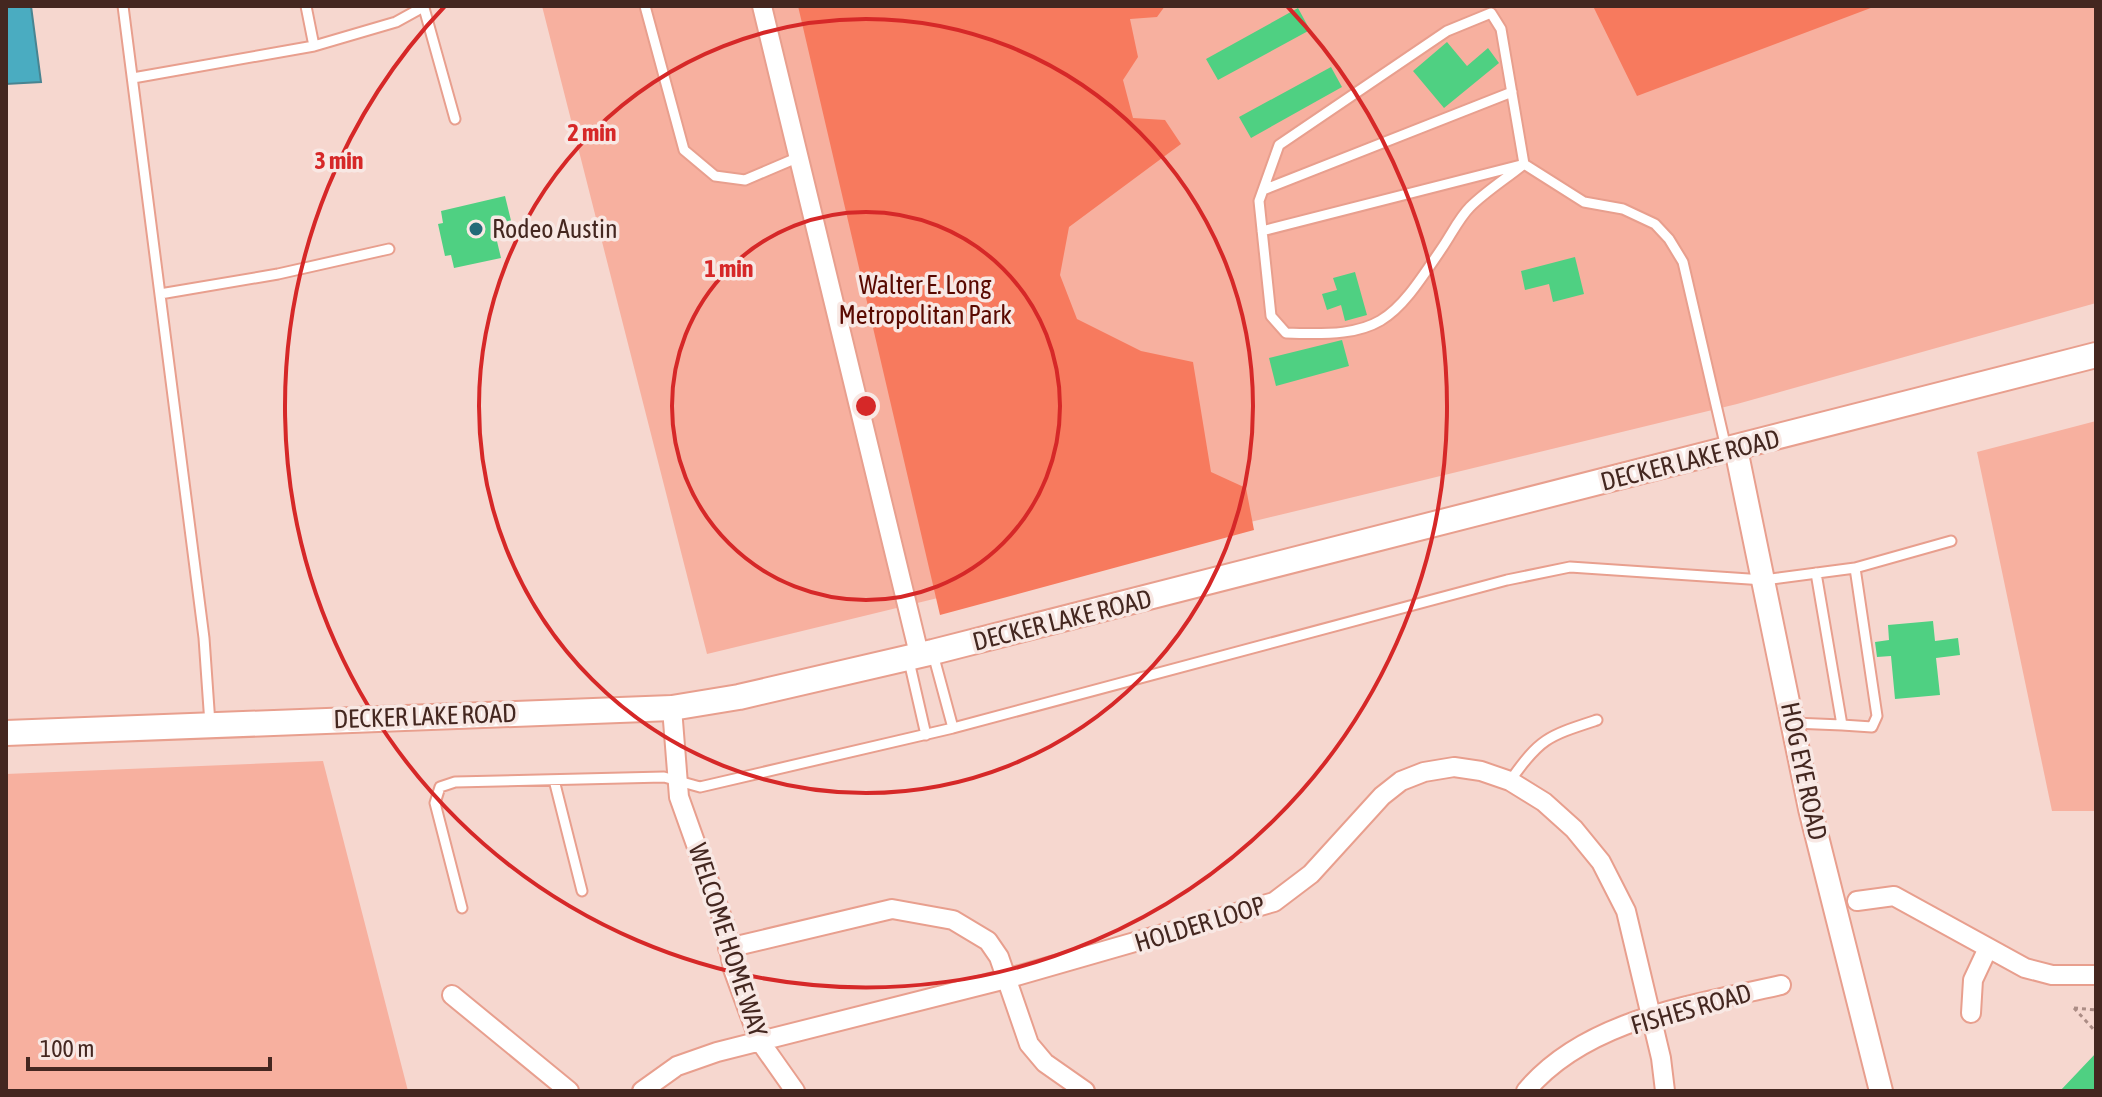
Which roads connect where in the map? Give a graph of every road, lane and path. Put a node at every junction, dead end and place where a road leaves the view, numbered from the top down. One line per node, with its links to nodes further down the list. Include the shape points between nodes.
1 (123, 6): 8 (lane)
2 (306, 6): 7 (lane)
3 (645, 6): 11 (lane, via 684,150 715,176 745,180)
4 (762, 6): 11 (street)
5 (424, 7): 7 (lane, via 396,22); 10 (lane)
6 (1489, 10): 9 (lane, via 1501,29); 13 (lane, via 1447,31 1279,145)
7 (314, 46): 8 (lane)
8 (133, 78): 16 (lane)
9 (1512, 92): 12 (lane); 13 (lane)
10 (455, 119)
11 (799, 157): 23 (street)
12 (1524, 164): 14 (lane); 14 (lane, via 1470,207 1409,298 1381,321 1356,332 1286,333 1271,316); 18 (lane, via 1584,202 1623,209 1655,224 1669,239 1683,262)
13 (1263, 190): 14 (lane)
14 (1262, 231)
15 (389, 249): 16 (lane)
16 (160, 294): 27 (lane)
17 (2096, 355): 18 (main road, DECKER LAKE ROAD)
18 (1731, 450): 22 (street, HOG EYE ROAD); 23 (main road, DECKER LAKE ROAD)
19 (1951, 541): 20 (lane)
20 (1855, 568): 21 (lane); 28 (lane, via 1877,716 1872,727)
21 (1816, 573): 22 (lane); 28 (lane)
22 (1764, 580): 26 (street, HOG EYE ROAD); 29 (lane, via 1570,567)
23 (920, 655): 24 (main road, DECKER LAKE ROAD); 29 (lane); 31 (lane)
24 (672, 708): 27 (main road, DECKER LAKE ROAD); 33 (street, WELCOME HOME WAY)
25 (1597, 720): 34 (lane, via 1551,735 1533,749)
26 (1793, 723): 28 (lane); 55 (street, HOG EYE ROAD)
27 (210, 724): 30 (main road, DECKER LAKE ROAD)
28 (1842, 725)
29 (953, 728): 31 (lane)
30 (6, 733)
31 (926, 735): 33 (lane, via 700,787)
32 (554, 780): 33 (lane); 35 (lane); 37 (lane, via 455,782 440,787 435,803)
33 (679, 781): 38 (street, WELCOME HOME WAY, via 679,797)
34 (1510, 781): 41 (street, HOLDER LOOP, via 1454,767 1401,781 1311,874 1274,902); 46 (street, HOLDER LOOP, via 1544,802 1601,862 1626,911)
35 (582, 891)
36 (1857, 901): 39 (street, via 1894,896)
37 (462, 908)
38 (728, 948): 41 (street, via 892,909 953,920 988,941); 48 (street, WELCOME HOME WAY)
39 (1988, 948): 40 (street, via 2064,981); 45 (street, via 1973,980)
40 (2096, 975)
41 (1006, 979): 48 (street, HOLDER LOOP); 52 (street, via 1029,1044 1045,1063)
42 (1781, 985): 46 (street, FISHES ROAD)
43 (452, 995): 49 (street)
44 (2096, 1010): 47 (path, via 2074,1008)
45 (1971, 1013)
46 (1651, 1015): 53 (street, FISHES ROAD, via 1567,1054); 54 (street, HOLDER LOOP)
47 (2096, 1032)
48 (759, 1040): 50 (street, HOLDER LOOP, via 677,1066); 51 (street, WELCOME HOME WAY)
49 (569, 1091)
50 (642, 1091)
51 (795, 1091)
52 (1085, 1091)
53 (1526, 1091)
54 (1665, 1091)
55 (1881, 1091)

